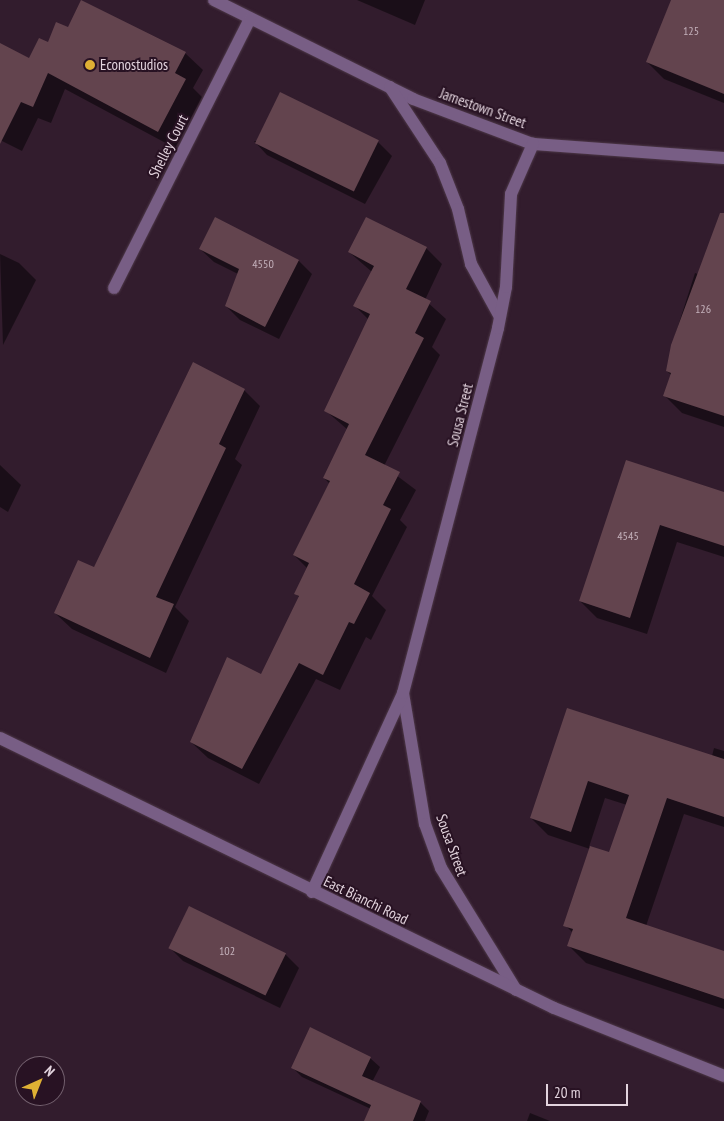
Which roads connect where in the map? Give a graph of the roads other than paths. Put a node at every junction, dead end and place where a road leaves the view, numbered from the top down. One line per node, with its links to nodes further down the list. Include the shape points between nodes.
1 (214, 0): 2 (street, Jamestown Street)
2 (250, 18): 3 (street, Jamestown Street); 6 (street, Shelley Court)
3 (390, 87): 4 (street, Jamestown Street); 7 (street, via 440,163 458,210 471,264)
4 (533, 144): 5 (street, Jamestown Street); 7 (street, Sousa Street, via 511,194)
5 (724, 158)
6 (114, 288)
7 (500, 317): 8 (street, Sousa Street)
8 (403, 693): 10 (street, Sousa Street); 11 (street, Sousa Street, via 425,824 441,868)
9 (0, 738): 10 (street, East Bianchi Road)
10 (312, 892): 11 (street, East Bianchi Road)
11 (516, 990): 12 (street, East Bianchi Road)
12 (724, 1076)

